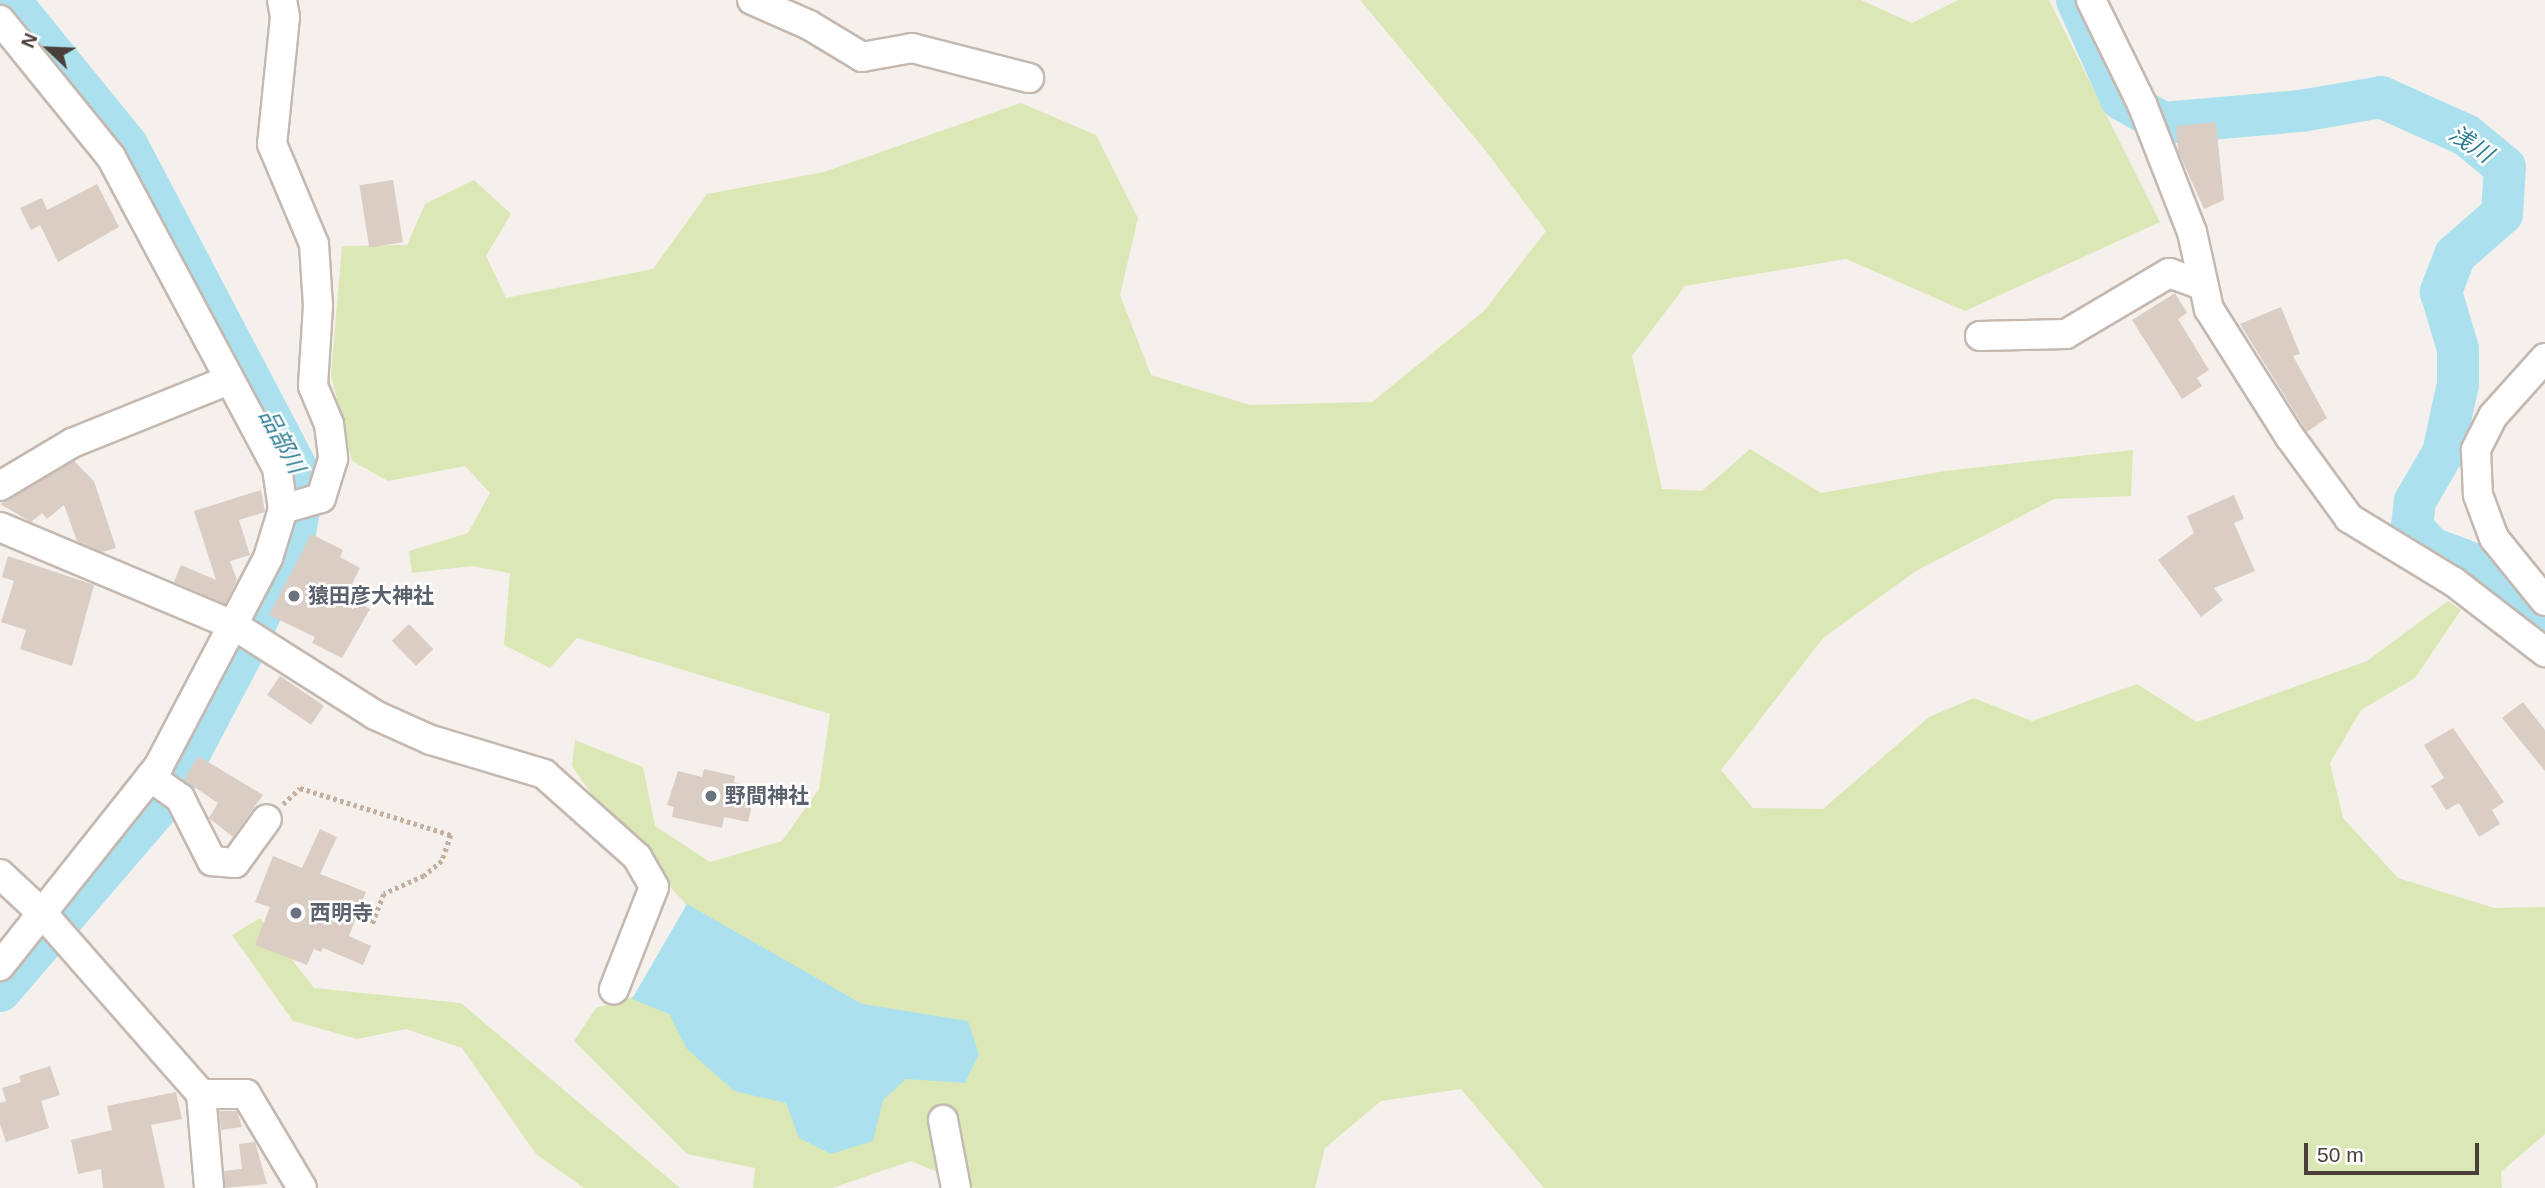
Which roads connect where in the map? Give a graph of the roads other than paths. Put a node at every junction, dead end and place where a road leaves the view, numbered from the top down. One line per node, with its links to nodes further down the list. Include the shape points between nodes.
1 (282, 0): 11 (street, via 285,17 272,144 314,244 318,306 313,386 329,424 333,459 321,498)
2 (752, 0): 5 (street, via 809,25 862,57 912,48)
3 (2091, 0): 6 (street, via 2142,104 2192,232)
4 (0, 20): 9 (street, via 111,157)
5 (1029, 78)
6 (2204, 286): 7 (street, via 2169,274 2066,334); 15 (street, via 2209,309 2290,437 2349,518 2454,582)
7 (1980, 336)
8 (2545, 358): 13 (street, via 2493,416 2476,450 2478,495 2494,538)
9 (229, 380): 10 (street, via 72,443); 11 (street, via 276,468)
10 (0, 486)
11 (282, 509): 14 (street, via 268,558)
12 (0, 530): 14 (street)
13 (2545, 601)
14 (235, 626): 16 (street); 21 (street, via 375,715 431,740 544,774 637,857 654,887)
15 (2543, 644)
16 (150, 777): 17 (street, via 180,798 212,862 235,863); 19 (street)
17 (267, 818)
18 (0, 874): 19 (street)
19 (43, 914): 20 (street); 22 (street)
20 (0, 966)
21 (614, 989)
22 (201, 1094): 24 (street); 25 (street, via 246,1094)
23 (943, 1120): 26 (street)
24 (209, 1188)
25 (302, 1188)
26 (956, 1188)

